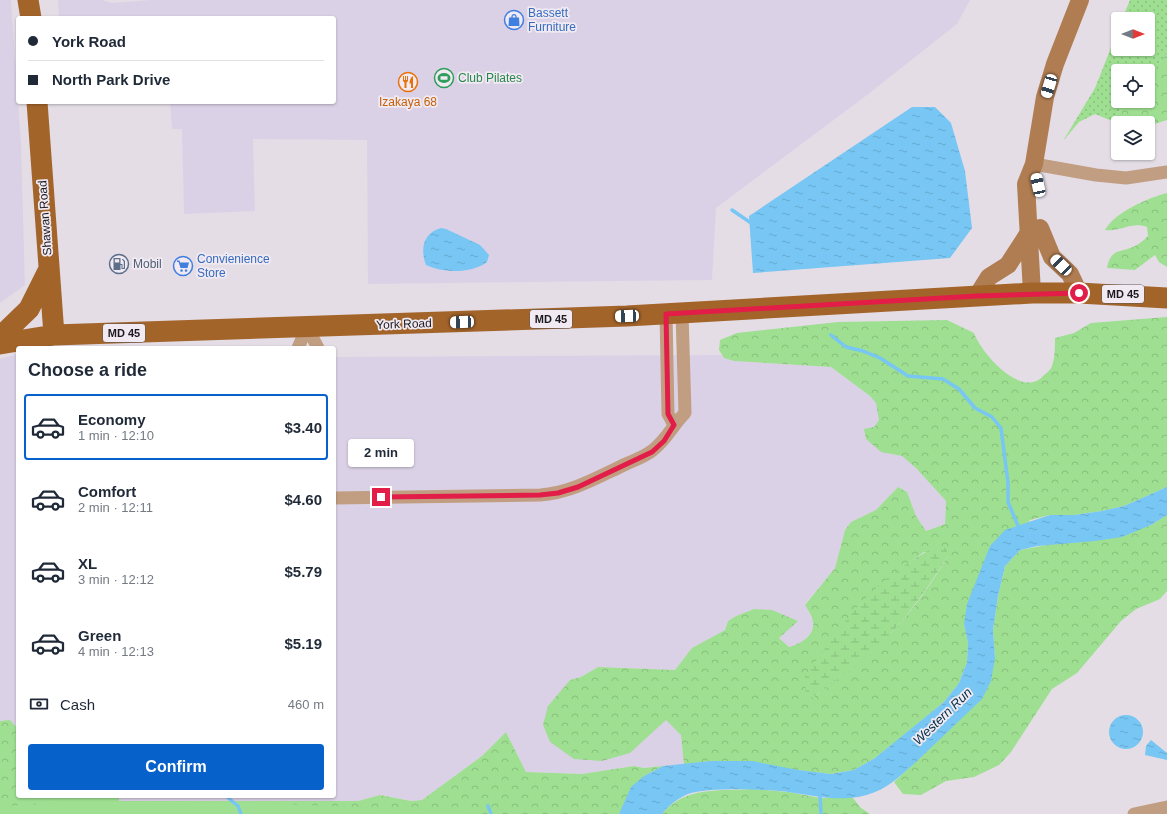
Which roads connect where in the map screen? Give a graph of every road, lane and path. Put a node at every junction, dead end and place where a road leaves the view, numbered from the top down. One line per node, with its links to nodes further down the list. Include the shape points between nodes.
1 (1080, 0): 3 (main road, via 1045,97)
2 (37, 104): 6 (main road, Shawan Road)
3 (1034, 164): 4 (street, via 1096,176 1126,178); 5 (main road, via 1038,185)
4 (1167, 172)
5 (1034, 231): 7 (main road); 8 (main road, via 1052,257 1070,274); 9 (main road, via 1008,264 989,278)
6 (49, 269): 13 (main road, Shawan Road); 14 (main road, via 28,309)
7 (1038, 293): 8 (main road, York Road / MD 45); 9 (main road, York Road / MD 45)
8 (1079, 293): 10 (main road, York Road / MD 45)
9 (977, 296): 11 (main road, York Road / MD 45)
10 (1167, 298)
11 (674, 313): 12 (main road, York Road / MD 45); 18 (street, via 668,414 674,425 664,441 652,452 578,487 558,493)
12 (307, 327): 13 (main road, York Road / MD 45); 16 (street); 17 (street)
13 (54, 335): 15 (main road, York Road / MD 45)
14 (0, 337)
15 (0, 344)
16 (299, 346)
17 (317, 346)
18 (336, 498)
19 (1167, 807): 20 (street)
20 (1134, 814)

